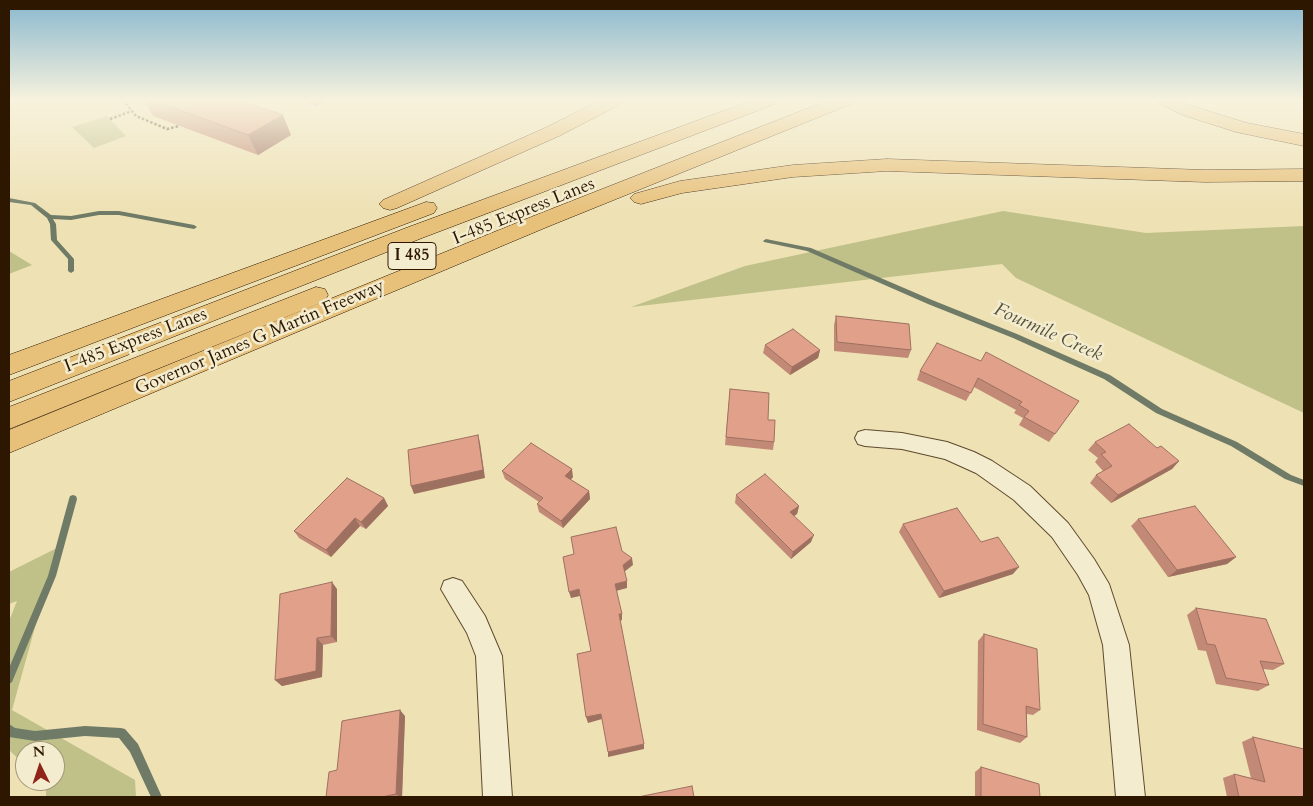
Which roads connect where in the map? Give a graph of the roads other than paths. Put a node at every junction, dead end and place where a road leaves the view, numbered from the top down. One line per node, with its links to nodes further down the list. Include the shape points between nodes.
1 (539, 138): 8 (highway, via 392,203 137,304)
2 (619, 138): 8 (highway, I 485)
3 (669, 138): 10 (highway, I-485 Express Lanes / I 485, via 414,233)
4 (717, 138): 11 (highway, I-485 Express Lanes / I 485)
5 (752, 138): 7 (highway, Governor James G Martin Freeway / I 485)
6 (1304, 175): 7 (highway, via 1205,176 887,165 793,171 680,187)
7 (454, 258): 13 (highway, Governor James G Martin Freeway / I 485)
8 (68, 342): 9 (highway, I 485)
9 (9, 364)
10 (9, 392)
11 (9, 418)
12 (865, 438): 16 (street, via 902,441 966,458 1022,493 1060,530 1100,592 1116,645)
13 (9, 442)
14 (453, 589): 15 (street, via 476,625 489,656)
15 (498, 797)
16 (1131, 797)

